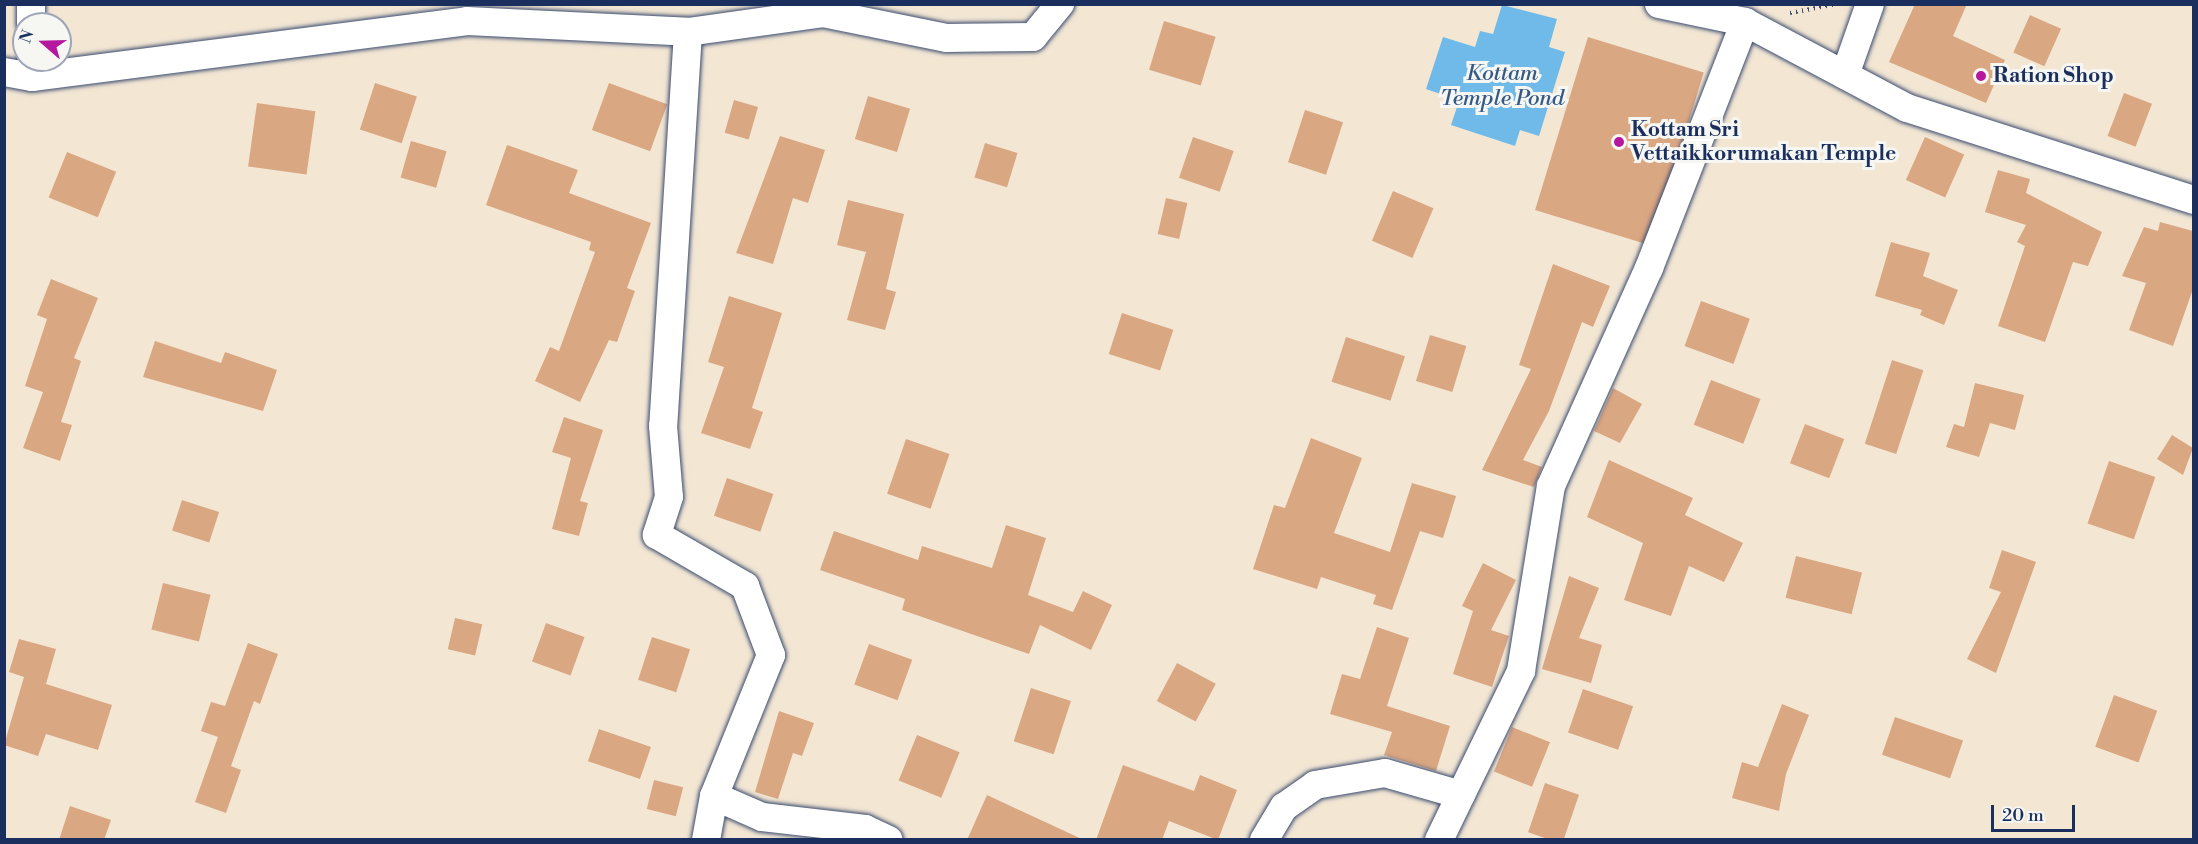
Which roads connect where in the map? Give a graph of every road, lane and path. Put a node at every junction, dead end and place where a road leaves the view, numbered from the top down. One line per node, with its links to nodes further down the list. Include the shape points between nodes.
1 (1060, 4): 5 (street, via 1033,38 947,38 823,13)
2 (1659, 4): 4 (street)
3 (1870, 4): 7 (street)
4 (1728, 15): 7 (street); 9 (street, via 1649,268 1551,486 1521,671)
5 (688, 32): 6 (street, via 467,21); 10 (street, via 663,426 669,497 657,535 745,586 771,655)
6 (72, 64)
7 (1845, 75): 8 (street, via 1908,108)
8 (2193, 200)
9 (1461, 795): 13 (street, via 1385,773 1315,785 1284,807); 14 (street)
10 (714, 796): 11 (street); 12 (street, via 762,817 865,829)
11 (706, 840)
12 (889, 840)
13 (1264, 840)
14 (1439, 840)

